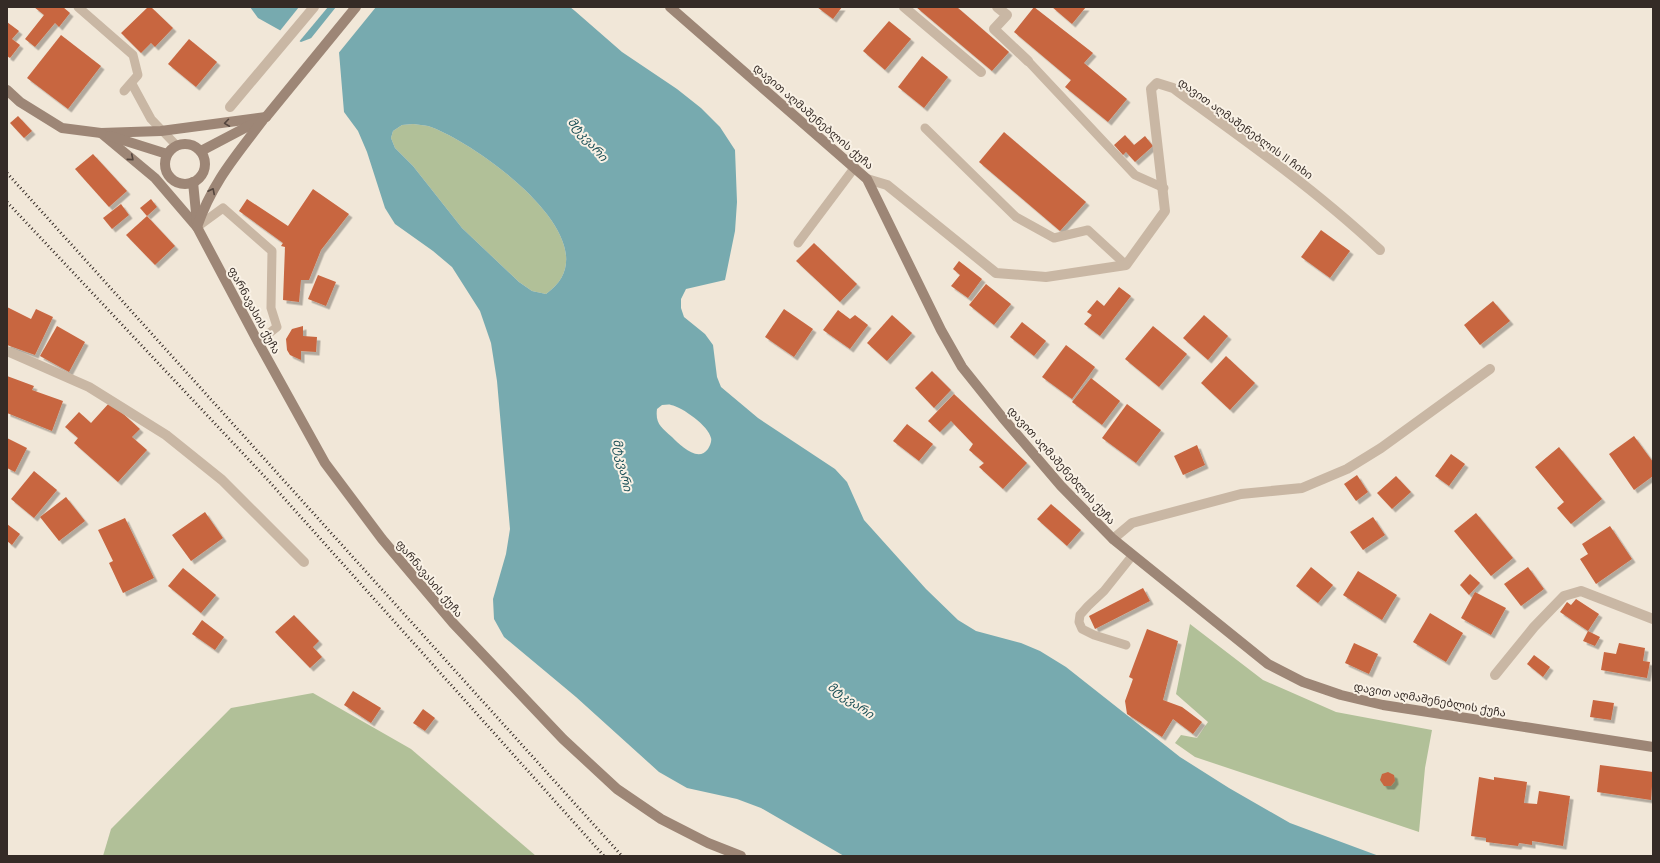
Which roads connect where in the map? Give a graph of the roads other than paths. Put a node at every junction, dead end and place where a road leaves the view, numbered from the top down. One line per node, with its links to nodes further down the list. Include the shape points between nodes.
1 (78, 7): 9 (lane, via 132,55 138,75)
2 (314, 7): 12 (street)
3 (356, 7): 13 (main road)
4 (670, 7): 20 (main road, დავით აღმაშენებლის ქუჩა)
5 (904, 7): 8 (street)
6 (997, 7): 7 (street, via 1007,15 994,29)
7 (1028, 61): 23 (lane, via 1135,174)
8 (981, 72)
9 (132, 84): 11 (lane); 15 (lane, via 151,119)
10 (7, 90): 16 (main road, via 20,102 62,128)
11 (124, 91)
12 (230, 107)
13 (266, 117): 15 (main road, one-way to 15); 18 (main road); 24 (main road, one-way to 13, via 213,187)
14 (925, 128): 27 (lane, via 1016,218 1054,238 1088,230)
15 (161, 131): 16 (main road); 17 (lane)
16 (101, 134): 19 (main road); 24 (main road, one-way to 24, via 155,178)
17 (177, 146): 18 (main road, via 190,144); 19 (main road)
18 (201, 151): 22 (main road, via 204,169)
19 (167, 154): 22 (main road, via 165,166 170,178 181,184)
20 (855, 166): 21 (main road, დავით აღმაშენებლის ქუჩა); 25 (lane)
21 (867, 179): 27 (street, via 887,185 996,273 1046,277); 31 (main road, დავით აღმაშენებლის ქუჩა, via 941,330 962,367 1042,463)
22 (193, 182): 24 (main road)
23 (1164, 188): 26 (street, დავით აღმაშენებლის II ჩიხი, via 1151,89 1157,83 1173,88 1276,163 1340,213); 27 (street, დავით აღმაშენებლის II ჩიხი, via 1165,211)
24 (197, 227): 28 (main road, ფარნავასის ქუჩა); 28 (lane, via 223,208 272,251 271,308 277,327)
25 (798, 243)
26 (1380, 250)
27 (1126, 265)
28 (258, 342): 38 (main road, ფარნავასის ქუჩა, via 325,463 382,539 452,623 563,739 616,789 661,819 708,843)
29 (7, 351): 33 (street, via 89,386 166,435 222,480)
30 (1490, 369): 31 (street, via 1381,448 1347,469 1302,488 1241,494 1132,523)
31 (1113, 539): 32 (main road, დავით აღმაშენებლის ქუჩა)
32 (1135, 558): 35 (lane, via 1080,615 1079,622 1082,628 1094,635); 37 (main road, დავით აღმაშენებლის ქუჩა, via 1268,664 1303,682 1383,705)
33 (304, 562)
34 (1653, 619): 36 (street, via 1581,591 1564,596 1534,627)
35 (1126, 645)
36 (1495, 675)
37 (1653, 747)
38 (741, 856)

